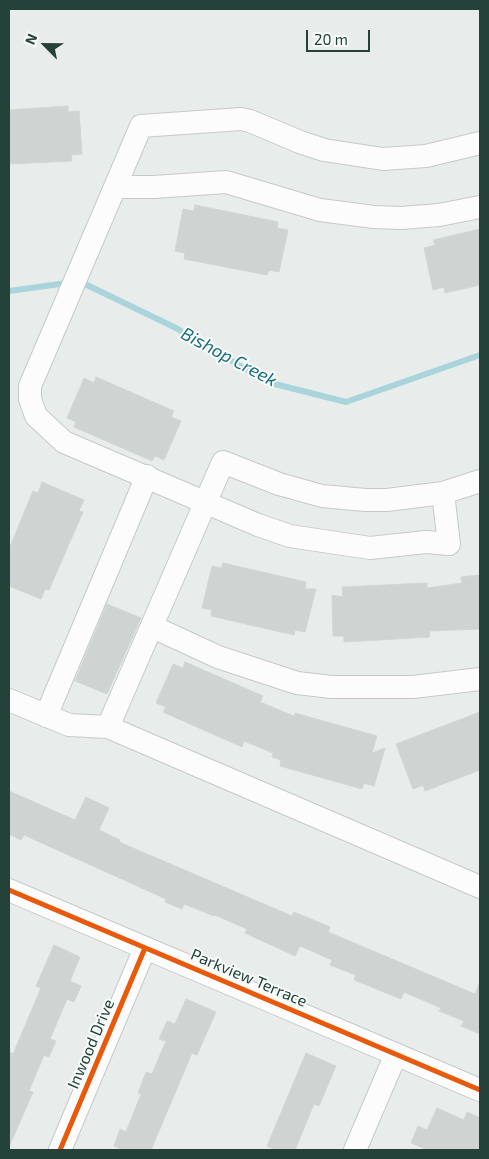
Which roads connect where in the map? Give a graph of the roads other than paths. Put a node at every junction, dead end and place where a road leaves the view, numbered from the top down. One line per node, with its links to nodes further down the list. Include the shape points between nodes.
1 (480, 143): 2 (street, via 426,156 382,160 324,150 250,121 141,126)
2 (115, 187): 3 (street, via 226,182 320,210 374,217 439,215); 4 (street, via 34,374 30,398 36,416 64,442)
3 (480, 207)
4 (147, 476): 7 (street); 11 (street)
5 (480, 481): 6 (street)
6 (443, 493): 7 (street, via 387,500 322,496 279,484 223,462); 7 (street, via 449,544 426,542 370,548 290,536)
7 (204, 502): 8 (street)
8 (153, 627): 9 (street, via 218,657 297,683 332,687 413,687); 12 (street)
9 (480, 679)
10 (9, 700): 11 (street)
11 (46, 716): 12 (street, via 69,725)
12 (108, 727): 13 (street)
13 (480, 887)
14 (9, 890): 15 (street, Parkview Terrace)
15 (145, 948): 16 (street, Parkview Terrace); 18 (street, Inwood Drive)
16 (396, 1054): 17 (street, Parkview Terrace); 19 (street)
17 (480, 1090)
18 (60, 1150)
19 (355, 1150)

